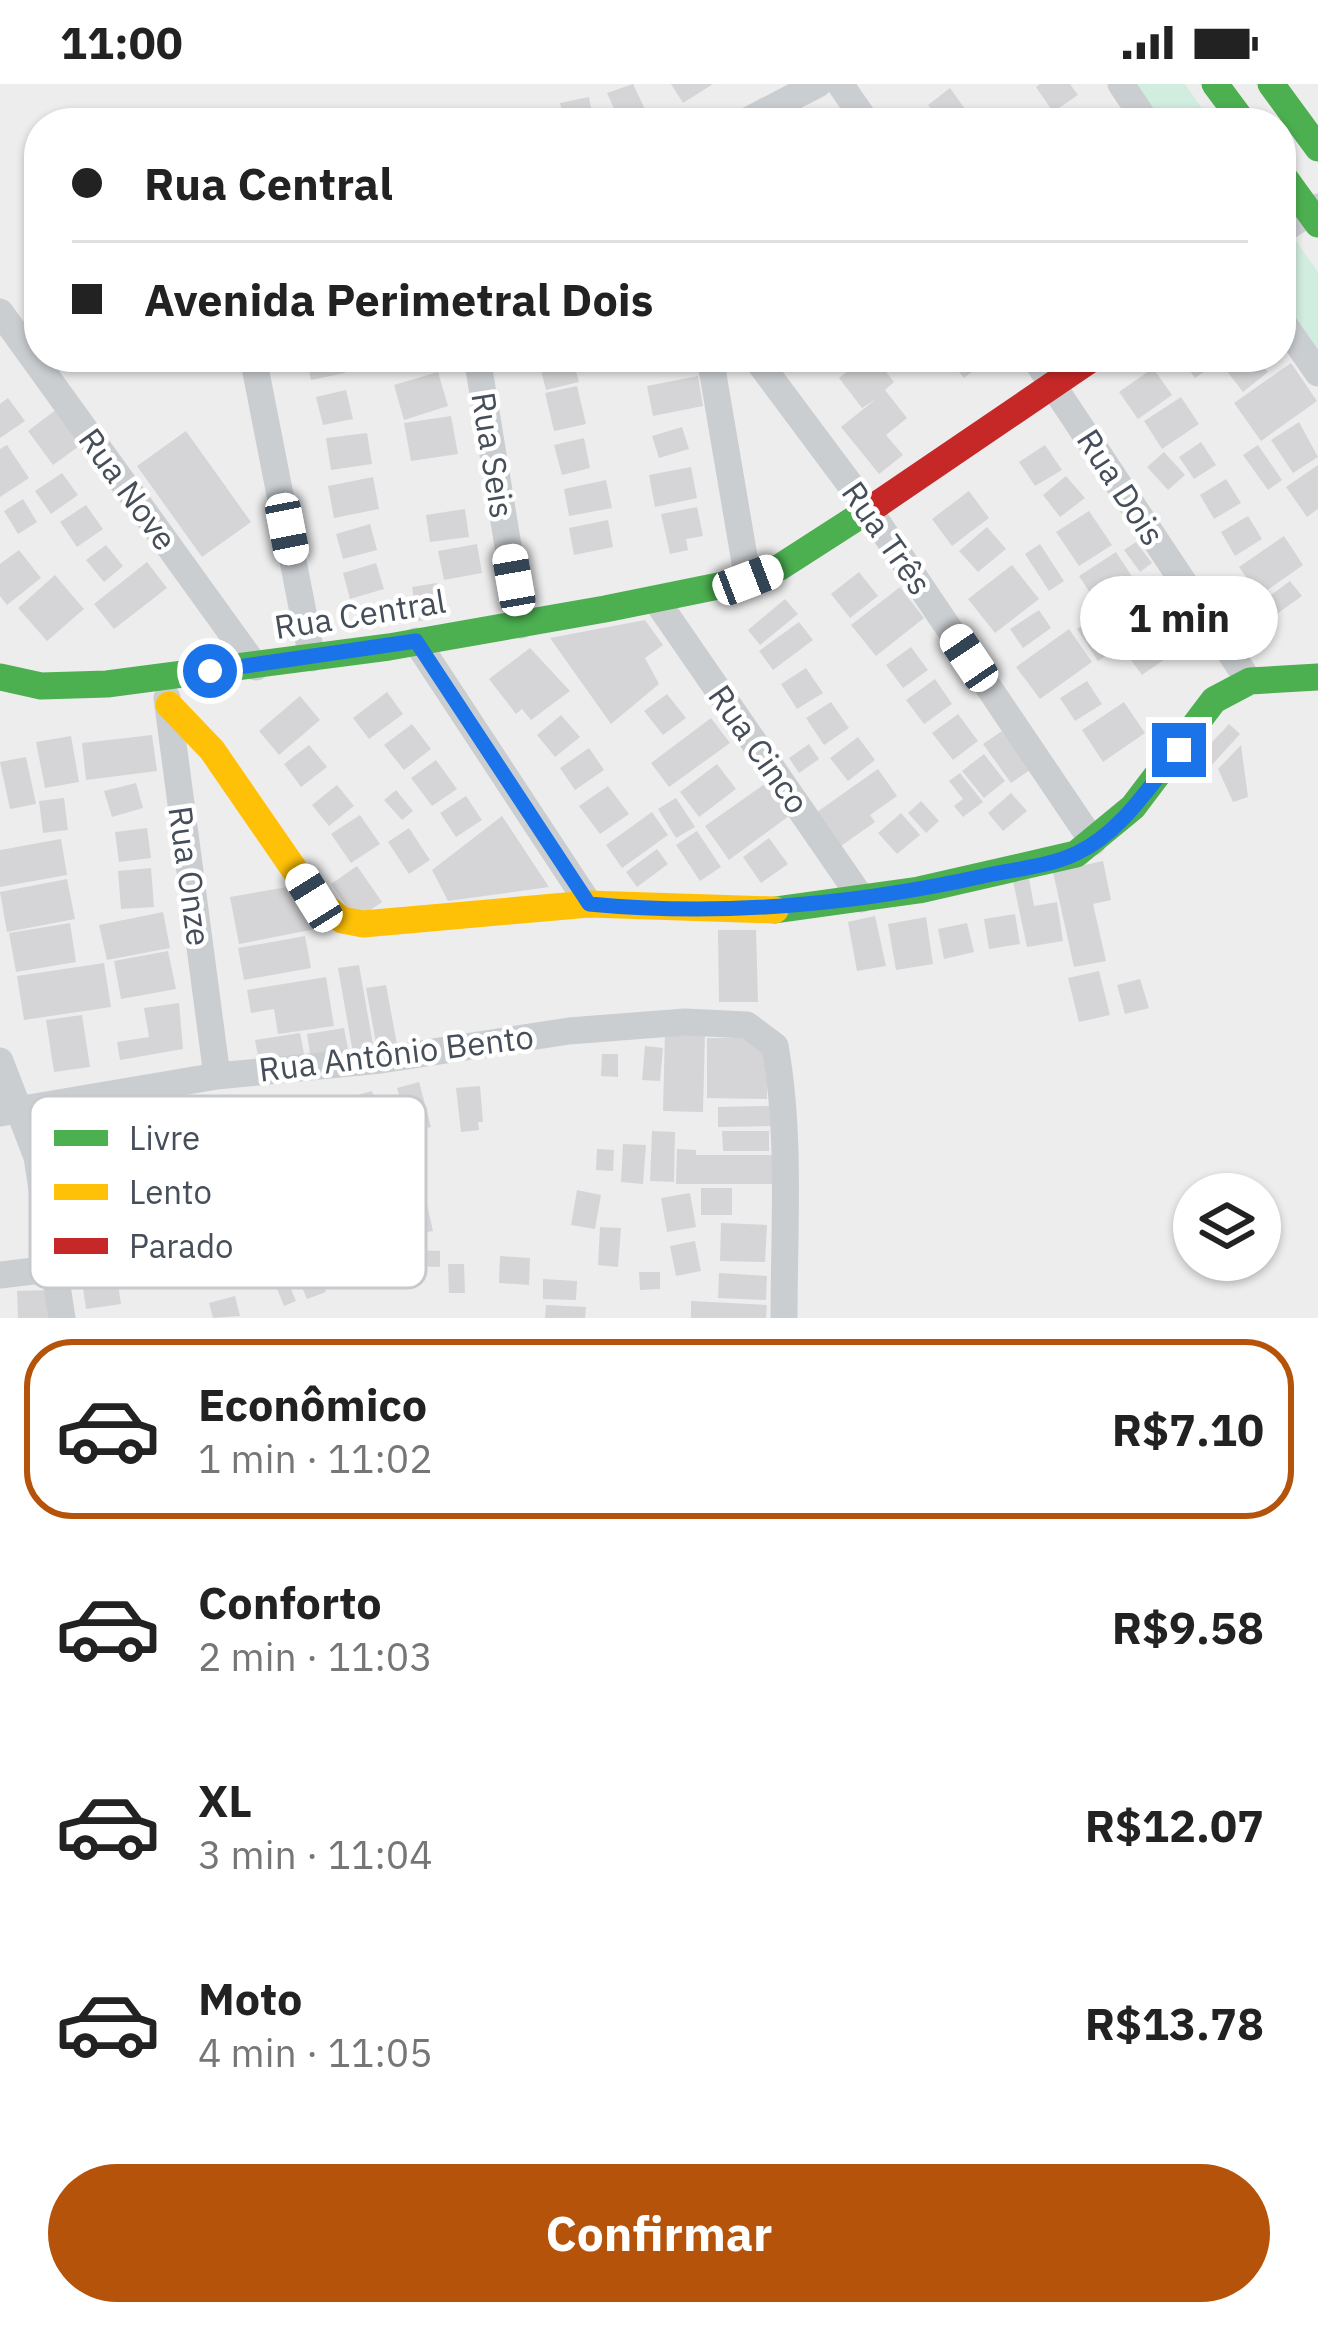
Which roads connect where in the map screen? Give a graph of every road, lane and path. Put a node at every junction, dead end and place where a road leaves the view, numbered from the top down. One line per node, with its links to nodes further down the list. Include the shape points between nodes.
1 (818, 84): 2 (street)
2 (772, 108)
3 (1296, 118): 4 (street)
4 (1318, 148)
5 (0, 312): 7 (street, Rua Nove)
6 (1296, 341): 15 (street)
7 (24, 345)
8 (43, 372): 23 (street, Rua Nove)
9 (256, 372): 22 (street)
10 (479, 372): 20 (street, Rua Seis)
11 (713, 372): 18 (street)
12 (766, 372): 17 (street, Rua Três)
13 (1045, 372): 16 (street, Rua Dois)
14 (1073, 372): 16 (street, Rua Central)
15 (1318, 373)
16 (1054, 385): 17 (street, Rua Central); 27 (street, Rua Dois)
17 (869, 510): 18 (street, Rua Central); 29 (street, Rua Três)
18 (748, 580): 19 (street, Rua Central)
19 (656, 600): 20 (street, Rua Central); 30 (street, Rua Cinco)
20 (521, 625): 21 (street, Rua Central)
21 (416, 641): 22 (street, Rua Central); 31 (street)
22 (312, 658): 23 (street, Rua Central)
23 (256, 667): 24 (street, Rua Central)
24 (164, 676): 25 (street, Rua Central, via 53,688); 28 (street, Rua Onze)
25 (0, 677)
26 (1318, 677): 27 (street)
27 (1247, 678): 29 (street, via 1214,700 1133,807)
28 (169, 705): 31 (street, via 212,750 314,898 342,920 393,923); 33 (street, Rua Onze)
29 (1093, 842): 30 (street, via 1045,862)
30 (862, 899): 31 (street, via 766,911)
31 (589, 904)
32 (0, 1061): 35 (street)
33 (217, 1076): 34 (street, Rua Antônio Bento); 41 (street, Rua Antônio Bento, via 569,1031 747,1024 776,1046 778,1058)
34 (95, 1096)
35 (9, 1110): 36 (street)
36 (30, 1145)
37 (30, 1271): 38 (street)
38 (0, 1275)
39 (60, 1288): 40 (street)
40 (62, 1318)
41 (784, 1318)

